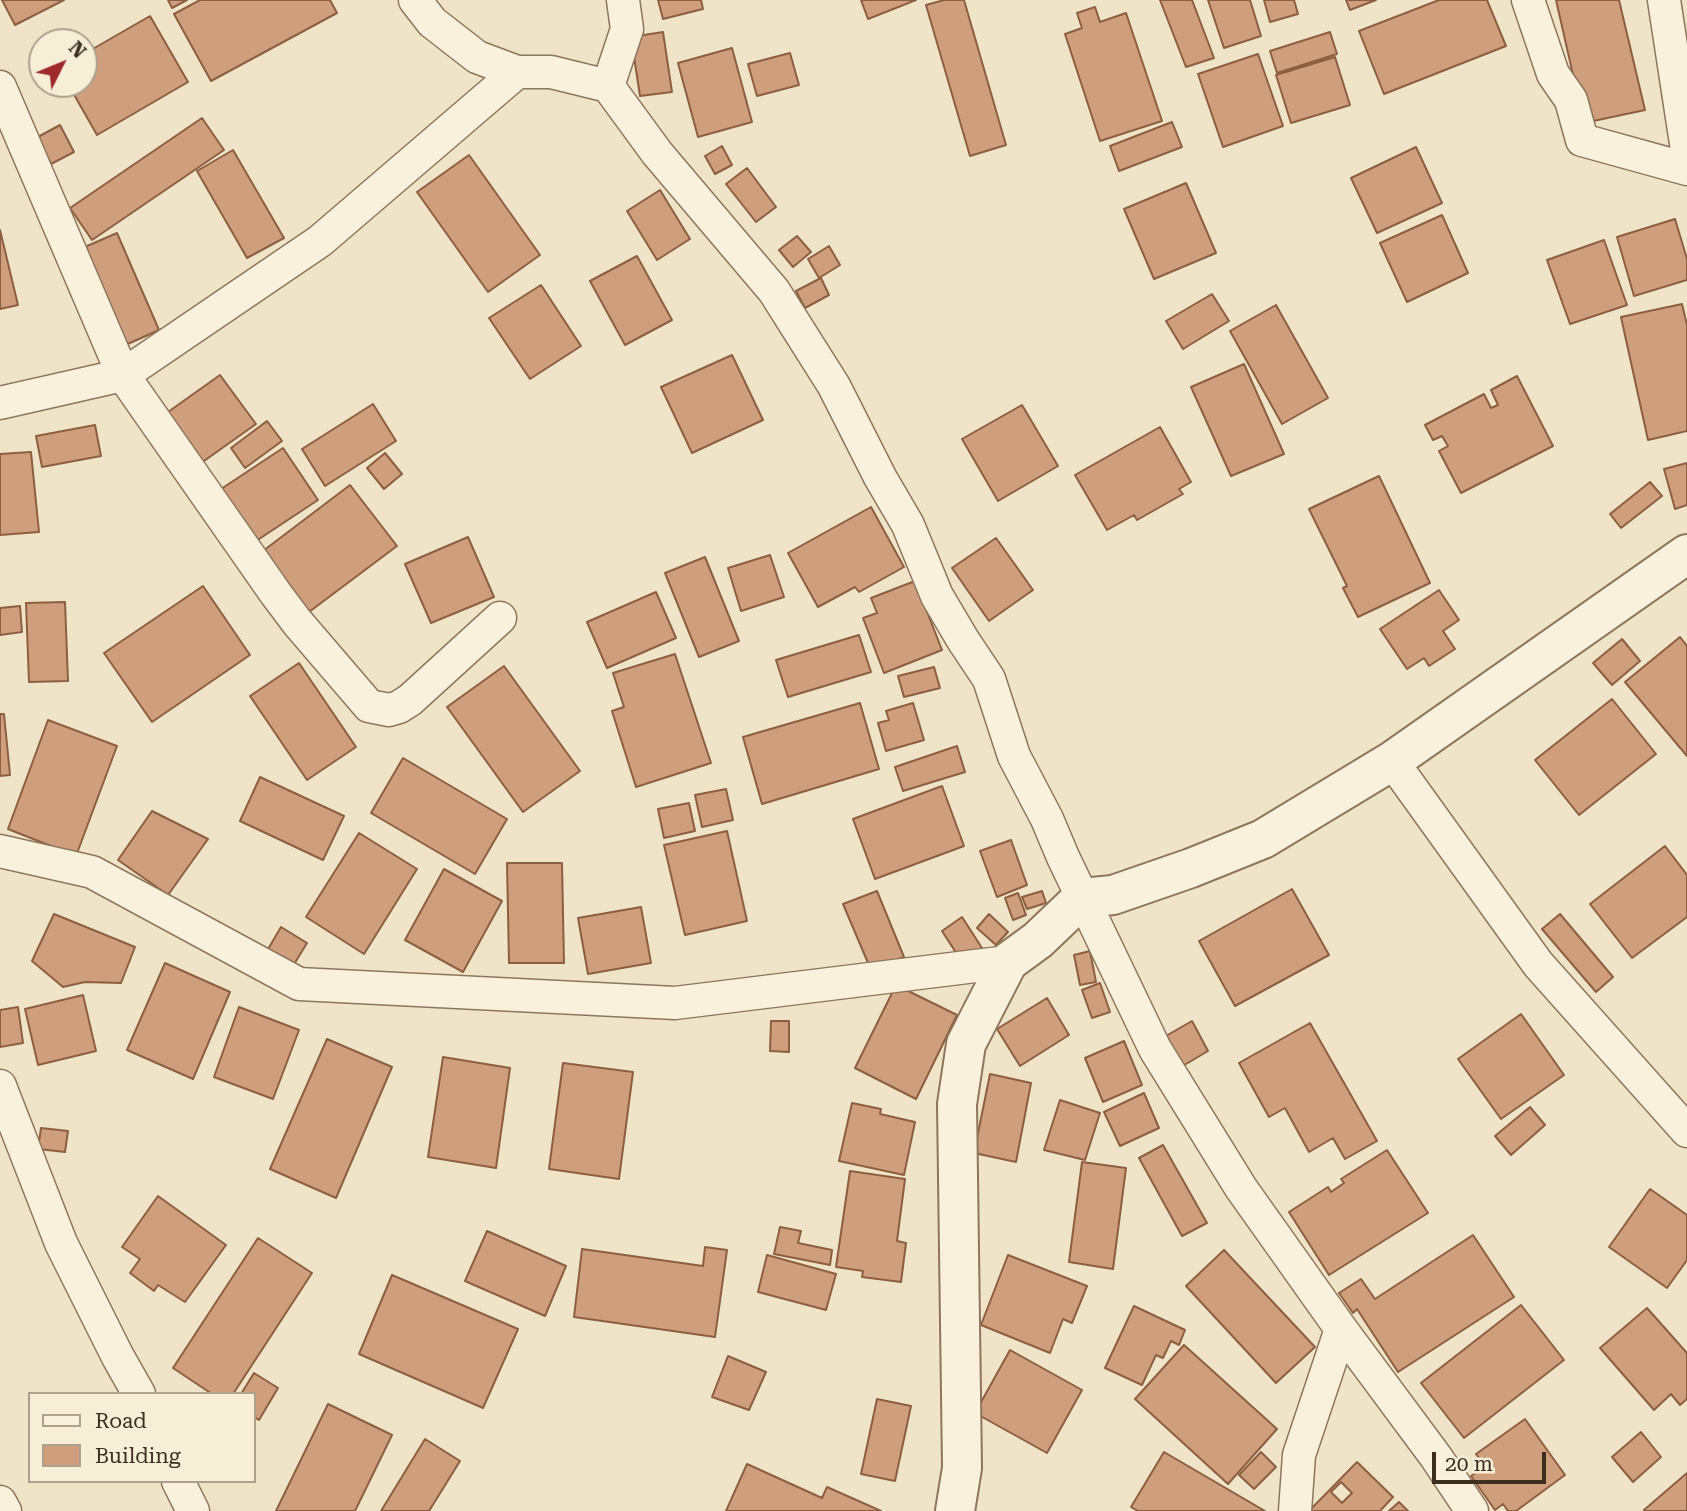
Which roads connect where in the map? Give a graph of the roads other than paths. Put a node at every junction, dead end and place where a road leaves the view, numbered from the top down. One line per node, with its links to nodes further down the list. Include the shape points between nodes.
1 (415, 0): 5 (street, via 432,22 477,57)
2 (623, 0): 7 (street, via 626,29)
3 (1528, 0): 9 (street, via 1553,74 1570,100 1581,141)
4 (1664, 0): 8 (street)
5 (517, 72): 7 (street, via 551,72); 10 (street, via 320,241)
6 (0, 86): 10 (street)
7 (608, 86): 16 (street, via 657,153 774,291 834,386 908,525 937,596 989,679 1014,757)
8 (1687, 150)
9 (1687, 169)
10 (123, 375): 11 (street); 13 (street, via 276,594 369,706 389,710 410,700)
11 (0, 403)
12 (1687, 554): 14 (street)
13 (500, 618)
14 (1392, 761): 16 (street, via 1263,839 1113,895); 19 (street, via 1538,964)
15 (0, 851): 17 (street, via 92,872 299,984 675,1003)
16 (1082, 898): 17 (street); 20 (street, via 1155,1049 1241,1188)
17 (1008, 962): 26 (street, via 967,1044 957,1104 962,1468)
18 (0, 1086): 21 (street, via 61,1242)
19 (1687, 1131)
20 (1341, 1329): 27 (street, via 1299,1455); 28 (street)
21 (138, 1392)
22 (179, 1483): 25 (street)
23 (0, 1502): 24 (street)
24 (5, 1511)
25 (193, 1511)
26 (955, 1511)
27 (1295, 1511)
28 (1472, 1511)

